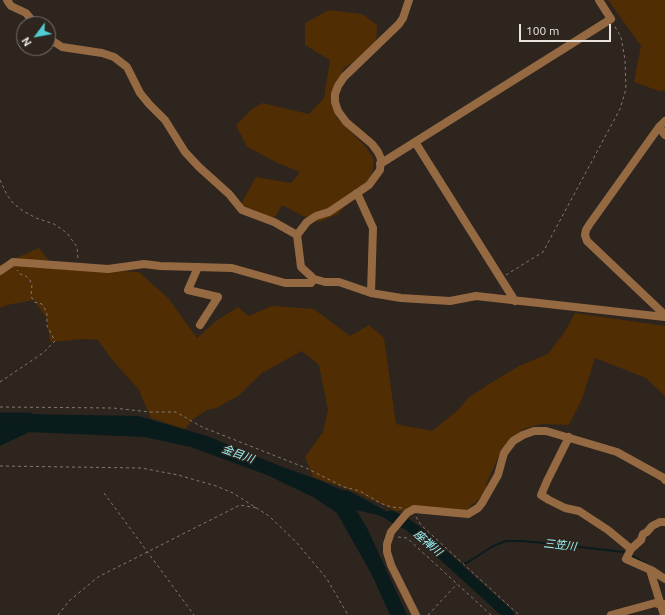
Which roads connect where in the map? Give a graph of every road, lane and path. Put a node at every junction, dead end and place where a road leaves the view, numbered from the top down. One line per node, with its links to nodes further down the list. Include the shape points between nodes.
1 (7, 0): 4 (street, via 11,6)
2 (409, 0): 10 (street, via 399,24 344,77 335,94 338,111 346,122 372,144 381,159)
3 (599, 0): 5 (street)
4 (28, 16)
5 (611, 19): 9 (street); 19 (path, via 621,37 625,60 626,89 620,109 543,252)
6 (56, 43): 13 (street, via 62,47 114,57 127,67 140,93 165,120 185,152 242,210 274,222)
7 (662, 124): 8 (street); 24 (street, via 589,225 585,235 587,240)
8 (665, 135)
9 (414, 142): 10 (street); 19 (street)
10 (380, 164): 12 (street, via 380,170 375,178)
11 (0, 180): 15 (path, via 7,196 23,211 67,232 77,247)
12 (357, 193): 13 (street, via 329,212 307,222); 22 (street, via 373,228)
13 (297, 235): 17 (street)
14 (15, 262): 15 (street); 18 (street); 26 (path, via 17,272 26,276 32,284 32,299 43,305 47,326 55,341 43,353)
15 (78, 267): 16 (street, via 108,269 144,264)
16 (198, 267): 21 (street, via 232,268 278,282); 25 (street, via 188,290 218,297)
17 (301, 267): 20 (street); 21 (street)
18 (0, 271)
19 (501, 278): 23 (street)
20 (314, 279): 21 (street, via 311,283); 22 (street, via 339,282)
21 (300, 283)
22 (371, 293): 23 (street, via 450,301 476,296)
23 (515, 301): 24 (street)
24 (665, 316)
25 (200, 325)
26 (0, 382)
27 (0, 407): 33 (path, via 113,408 176,412 202,427 306,468 344,487 360,491 380,503)
28 (569, 437): 30 (street, via 617,452); 33 (street, via 546,431 534,431 513,441 504,453 498,475 482,503 468,514 414,509); 36 (street, via 541,495 565,508 579,511)
29 (0, 466): 32 (path, via 141,468 216,486)
30 (665, 480)
31 (104, 493): 37 (path)
32 (258, 508): 37 (path, via 240,505); 44 (path, via 297,543 327,579)
33 (409, 511): 35 (street); 48 (path)
34 (665, 522): 36 (street, via 652,526)
35 (390, 535): 40 (path, via 407,538); 45 (street, via 387,552 391,565)
36 (631, 549): 38 (street, via 626,559)
37 (147, 551): 42 (path, via 98,577 69,601); 43 (path)
38 (650, 570): 39 (street); 41 (street)
39 (665, 579)
40 (457, 584): 46 (path); 47 (path)
41 (663, 605): 49 (street, via 655,603); 50 (street)
42 (58, 615)
43 (194, 615)
44 (348, 615)
45 (416, 615)
46 (428, 615)
47 (491, 615)
48 (518, 615)
49 (611, 615)
50 (664, 615)

